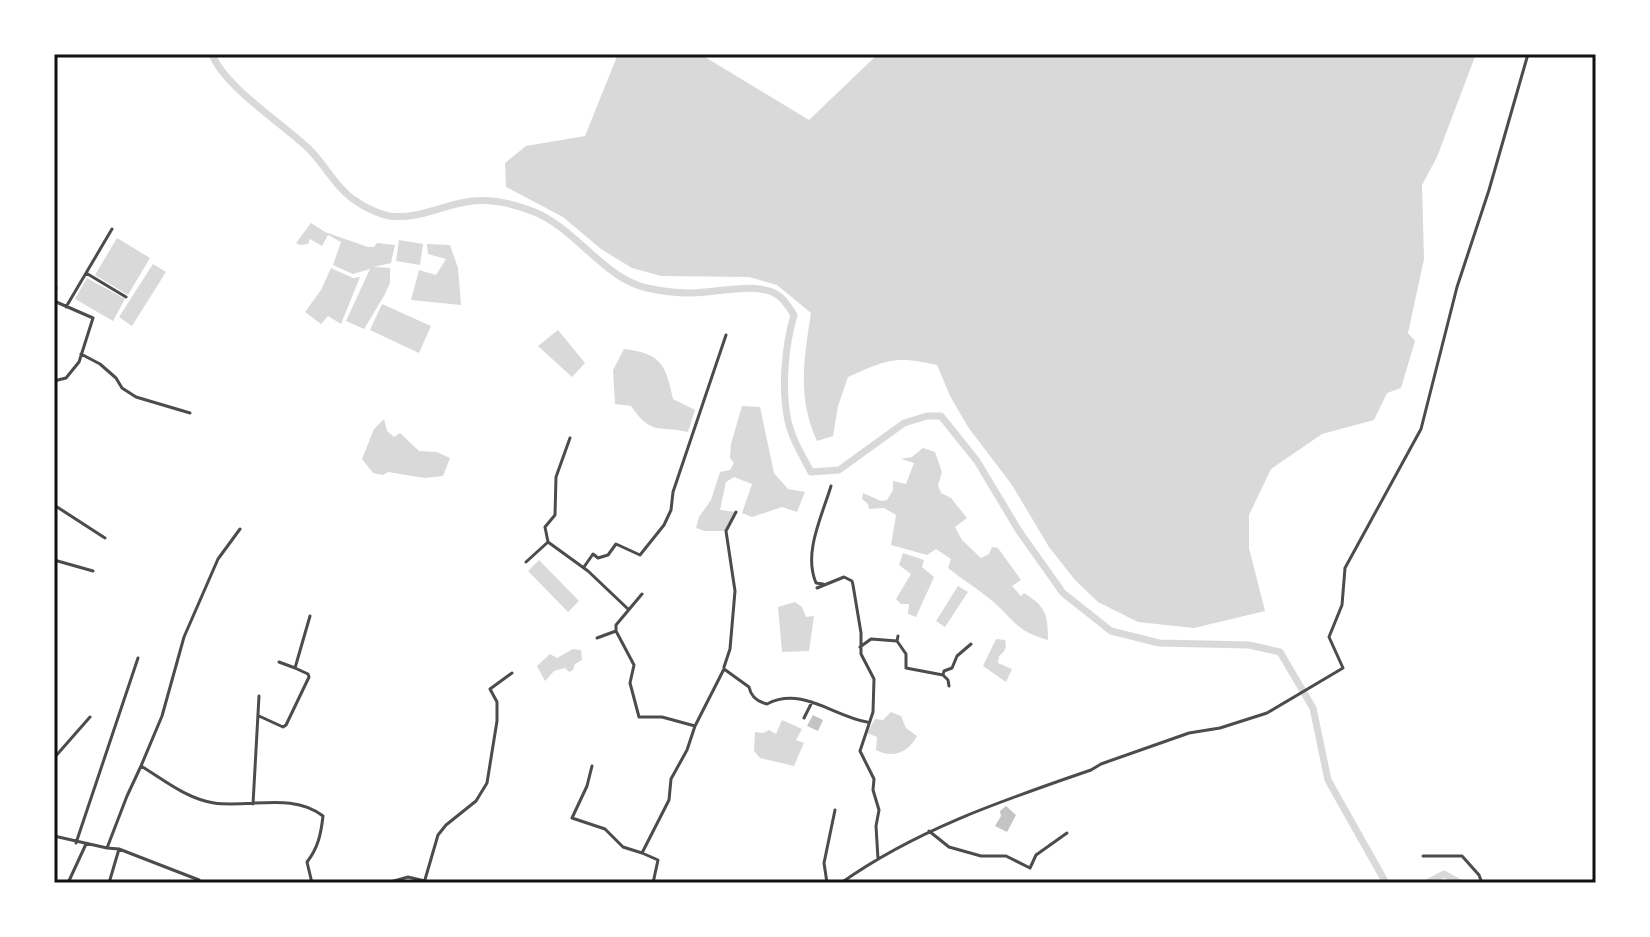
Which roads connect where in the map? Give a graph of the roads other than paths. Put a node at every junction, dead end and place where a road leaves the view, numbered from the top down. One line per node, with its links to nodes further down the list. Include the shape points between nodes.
1 (1528, 54): 54 (street, via 1457,287 1421,429 1345,568 1342,605 1329,637 1343,668 1267,713 1189,733)
2 (112, 229): 3 (street)
3 (86, 273): 6 (street); 8 (street)
4 (54, 287): 5 (street)
5 (54, 293)
6 (126, 297)
7 (54, 301): 8 (street)
8 (66, 307): 10 (street, via 93,318)
9 (726, 335): 22 (street, via 664,525 640,555 616,544 608,555 593,554)
10 (81, 354): 11 (street, via 66,378); 12 (street, via 136,397)
11 (54, 381)
12 (190, 413)
13 (570, 438): 19 (street, via 556,477 555,515 544,530)
14 (831, 486): 24 (street, via 810,570 816,583)
15 (54, 505): 18 (street)
16 (736, 512): 38 (street, via 726,531 735,591)
17 (240, 529): 50 (street, via 218,559 184,637 162,716)
18 (105, 538)
19 (548, 542): 21 (street); 22 (street)
20 (54, 560): 23 (street)
21 (526, 562)
22 (584, 567): 27 (street)
23 (93, 571)
24 (826, 584): 25 (street); 34 (street, via 844,577 852,581)
25 (817, 588)
26 (642, 594): 27 (street)
27 (628, 609): 29 (street)
28 (310, 616): 37 (street)
29 (616, 631): 31 (street); 48 (street, via 634,665 630,683 639,717)
30 (898, 636): 32 (street)
31 (597, 638)
32 (897, 641): 34 (street, via 871,639); 40 (street, via 906,654 906,668)
33 (971, 644): 40 (street)
34 (860, 647): 47 (street, via 874,679)
35 (138, 658): 57 (street)
36 (279, 662): 37 (street)
37 (295, 668): 44 (street, via 309,677 286,725)
38 (724, 669): 43 (street, via 760,702); 48 (street)
39 (512, 673): 66 (street, via 490,689 497,702 497,721 487,783 476,801 438,835)
40 (943, 675): 41 (street)
41 (949, 686)
42 (259, 696): 44 (street)
43 (812, 702): 46 (street); 47 (street)
44 (259, 716): 52 (street)
45 (90, 717): 49 (street)
46 (804, 718)
47 (869, 722): 63 (street, via 860,751 874,779)
48 (695, 726): 61 (street, via 671,779 669,800)
49 (54, 758)
50 (141, 766): 52 (street, via 197,798); 59 (street)
51 (592, 766): 61 (street, via 572,818 605,829 623,847)
52 (253, 804): 69 (street, via 304,804 323,816 317,850 307,862)
53 (835, 810): 72 (street, via 824,863)
54 (929, 831): 55 (street, via 949,847 1006,856 1030,868 1036,855); 63 (street)
55 (1067, 833)
56 (54, 836): 57 (street)
57 (76, 843): 58 (street)
58 (86, 844): 59 (street); 67 (street)
59 (107, 848): 60 (street)
60 (119, 849): 65 (street); 68 (street)
61 (642, 853): 71 (street, via 658,860)
62 (1423, 856): 74 (street, via 1462,856)
63 (878, 859): 73 (street)
64 (1596, 878): 75 (street)
65 (199, 880)
66 (425, 882): 70 (street, via 408,877)
67 (68, 883)
68 (109, 883)
69 (312, 883)
70 (387, 883)
71 (653, 883)
72 (827, 883)
73 (841, 883)
74 (1482, 883)
75 (1591, 883)

